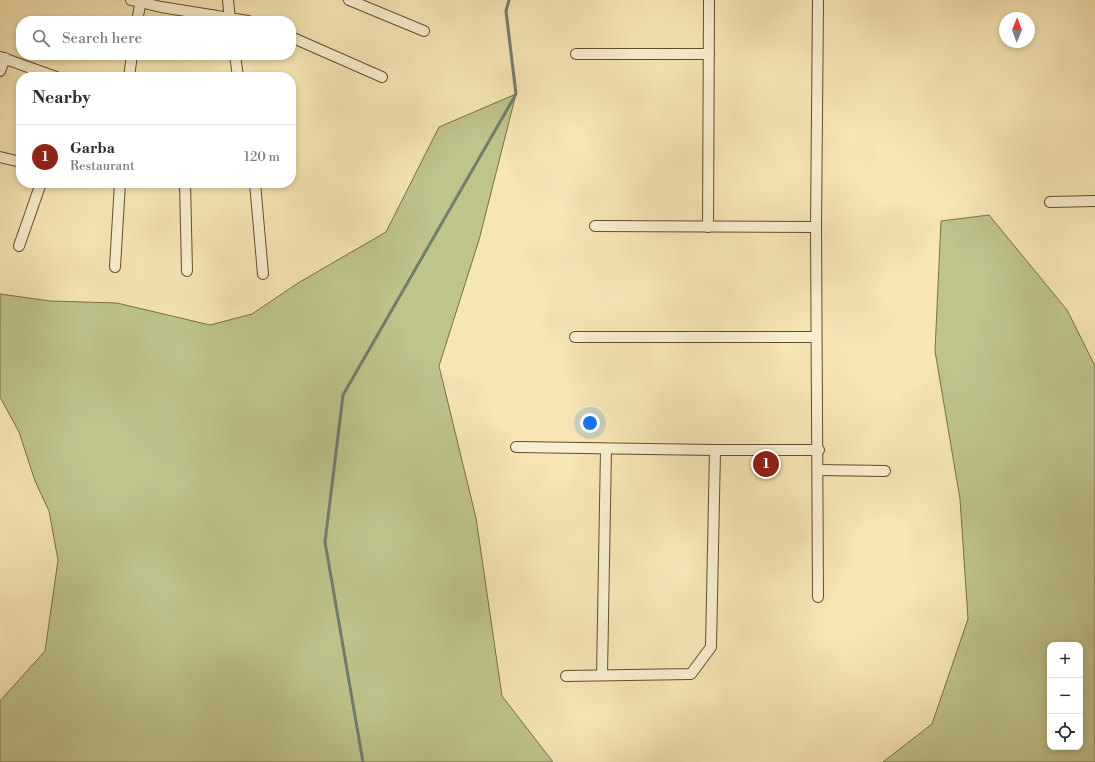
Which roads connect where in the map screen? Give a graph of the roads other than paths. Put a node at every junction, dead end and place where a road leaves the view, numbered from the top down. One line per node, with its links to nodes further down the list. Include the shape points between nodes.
1 (228, 0): 8 (street)
2 (349, 0): 9 (street)
3 (709, 0): 12 (street)
4 (818, 0): 31 (street)
5 (137, 1): 6 (street); 7 (street)
6 (137, 16)
7 (210, 16)
8 (230, 16)
9 (424, 31)
10 (296, 39): 20 (street)
11 (576, 54): 12 (street)
12 (708, 54): 30 (street)
13 (2, 58): 16 (street); 17 (street)
14 (131, 60): 18 (street)
15 (236, 60): 19 (street)
16 (0, 71)
17 (42, 72)
18 (130, 72)
19 (237, 72)
20 (382, 77)
21 (0, 157): 22 (street)
22 (16, 161)
23 (39, 188): 32 (street)
24 (120, 188): 33 (street)
25 (185, 188): 34 (street)
26 (255, 188): 35 (street)
27 (1095, 201): 28 (street)
28 (1050, 202)
29 (595, 226): 30 (street)
30 (708, 227): 31 (street)
31 (816, 227): 37 (street)
32 (19, 246)
33 (115, 267)
34 (187, 271)
35 (263, 274)
36 (575, 337): 37 (street)
37 (816, 337): 41 (street)
38 (516, 447): 39 (street)
39 (606, 449): 40 (street); 45 (street)
40 (715, 450): 41 (street); 45 (street, via 710,647 691,674)
41 (818, 450): 42 (street)
42 (819, 470): 43 (street); 44 (street)
43 (885, 471)
44 (818, 597)
45 (602, 675): 46 (street)
46 (566, 676)

